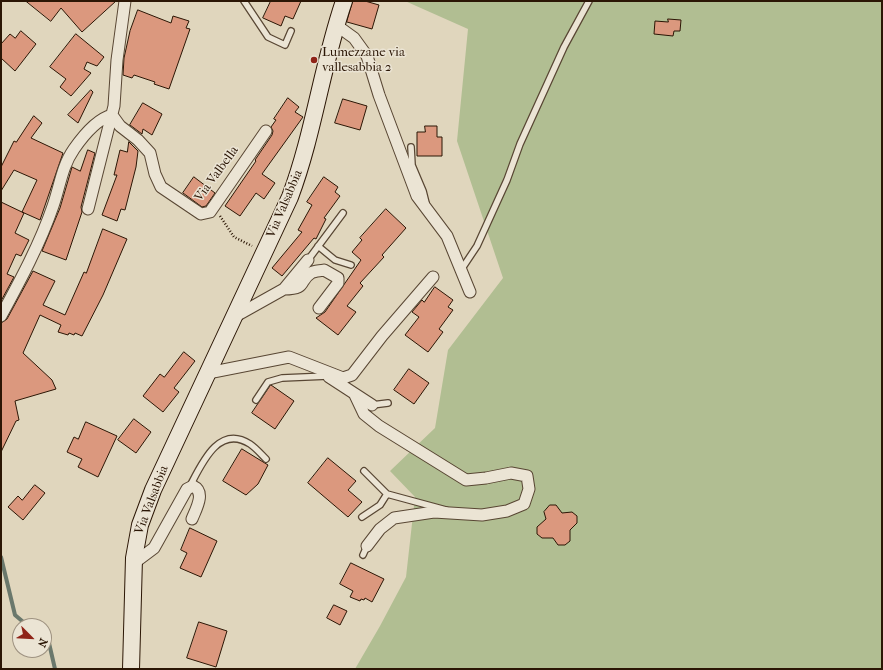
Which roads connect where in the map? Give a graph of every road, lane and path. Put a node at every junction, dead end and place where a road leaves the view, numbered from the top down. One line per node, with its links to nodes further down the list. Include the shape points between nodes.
1 (126, 1): 7 (street)
2 (244, 1): 6 (lane, via 268,37 285,45)
3 (344, 1): 5 (main road, Via Valsabbia)
4 (589, 1): 18 (lane, via 564,47 477,246)
5 (336, 26): 12 (street, via 354,38 367,56 417,196); 24 (main road, Via Valsabbia, via 304,161)
6 (291, 31)
7 (112, 115): 10 (street, Via Valbella, via 120,126 150,153 161,187 201,214 210,212); 11 (street); 23 (street, via 102,118 74,148 65,164 53,206 23,275)
8 (266, 131): 10 (street, Via Valbella)
9 (411, 147): 12 (lane, via 412,165 423,191)
10 (215, 204): 15 (path, via 234,237)
11 (88, 209)
12 (427, 209): 18 (street, via 447,236)
13 (343, 213): 14 (lane)
14 (318, 246): 16 (lane); 17 (lane, via 335,260)
15 (256, 247)
16 (308, 260): 20 (street)
17 (351, 265)
18 (461, 271): 21 (street)
19 (433, 277): 25 (street, via 352,375 343,378)
20 (284, 289): 22 (street, via 301,286 310,273 324,270 334,275 338,282); 24 (street)
21 (470, 292)
22 (319, 308)
23 (1, 316)
24 (234, 317): 26 (main road, Via Valsabbia)
25 (318, 369): 26 (street, via 289,357); 27 (street)
26 (208, 373): 40 (main road, Via Valsabbia, via 153,490 140,524)
27 (328, 376): 28 (street); 29 (lane, via 282,378 268,382)
28 (355, 395): 31 (street); 36 (street, via 364,414 466,480 511,472 527,476 529,490 524,504 507,511 482,515)
29 (256, 400)
30 (388, 403): 31 (lane)
31 (372, 405)
32 (266, 459): 34 (lane, via 249,444 236,438 224,439 215,445)
33 (364, 471): 35 (lane)
34 (190, 486): 38 (street, via 195,486 199,494 198,504); 40 (street, Via Valsabbia, via 154,548)
35 (387, 494): 36 (lane, via 440,507); 37 (lane, via 380,505)
36 (453, 513): 39 (street, via 434,512 394,518 380,528)
37 (362, 517)
38 (190, 522)
39 (365, 551)
40 (134, 563): 41 (main road, Via Valsabbia)
41 (131, 669)

